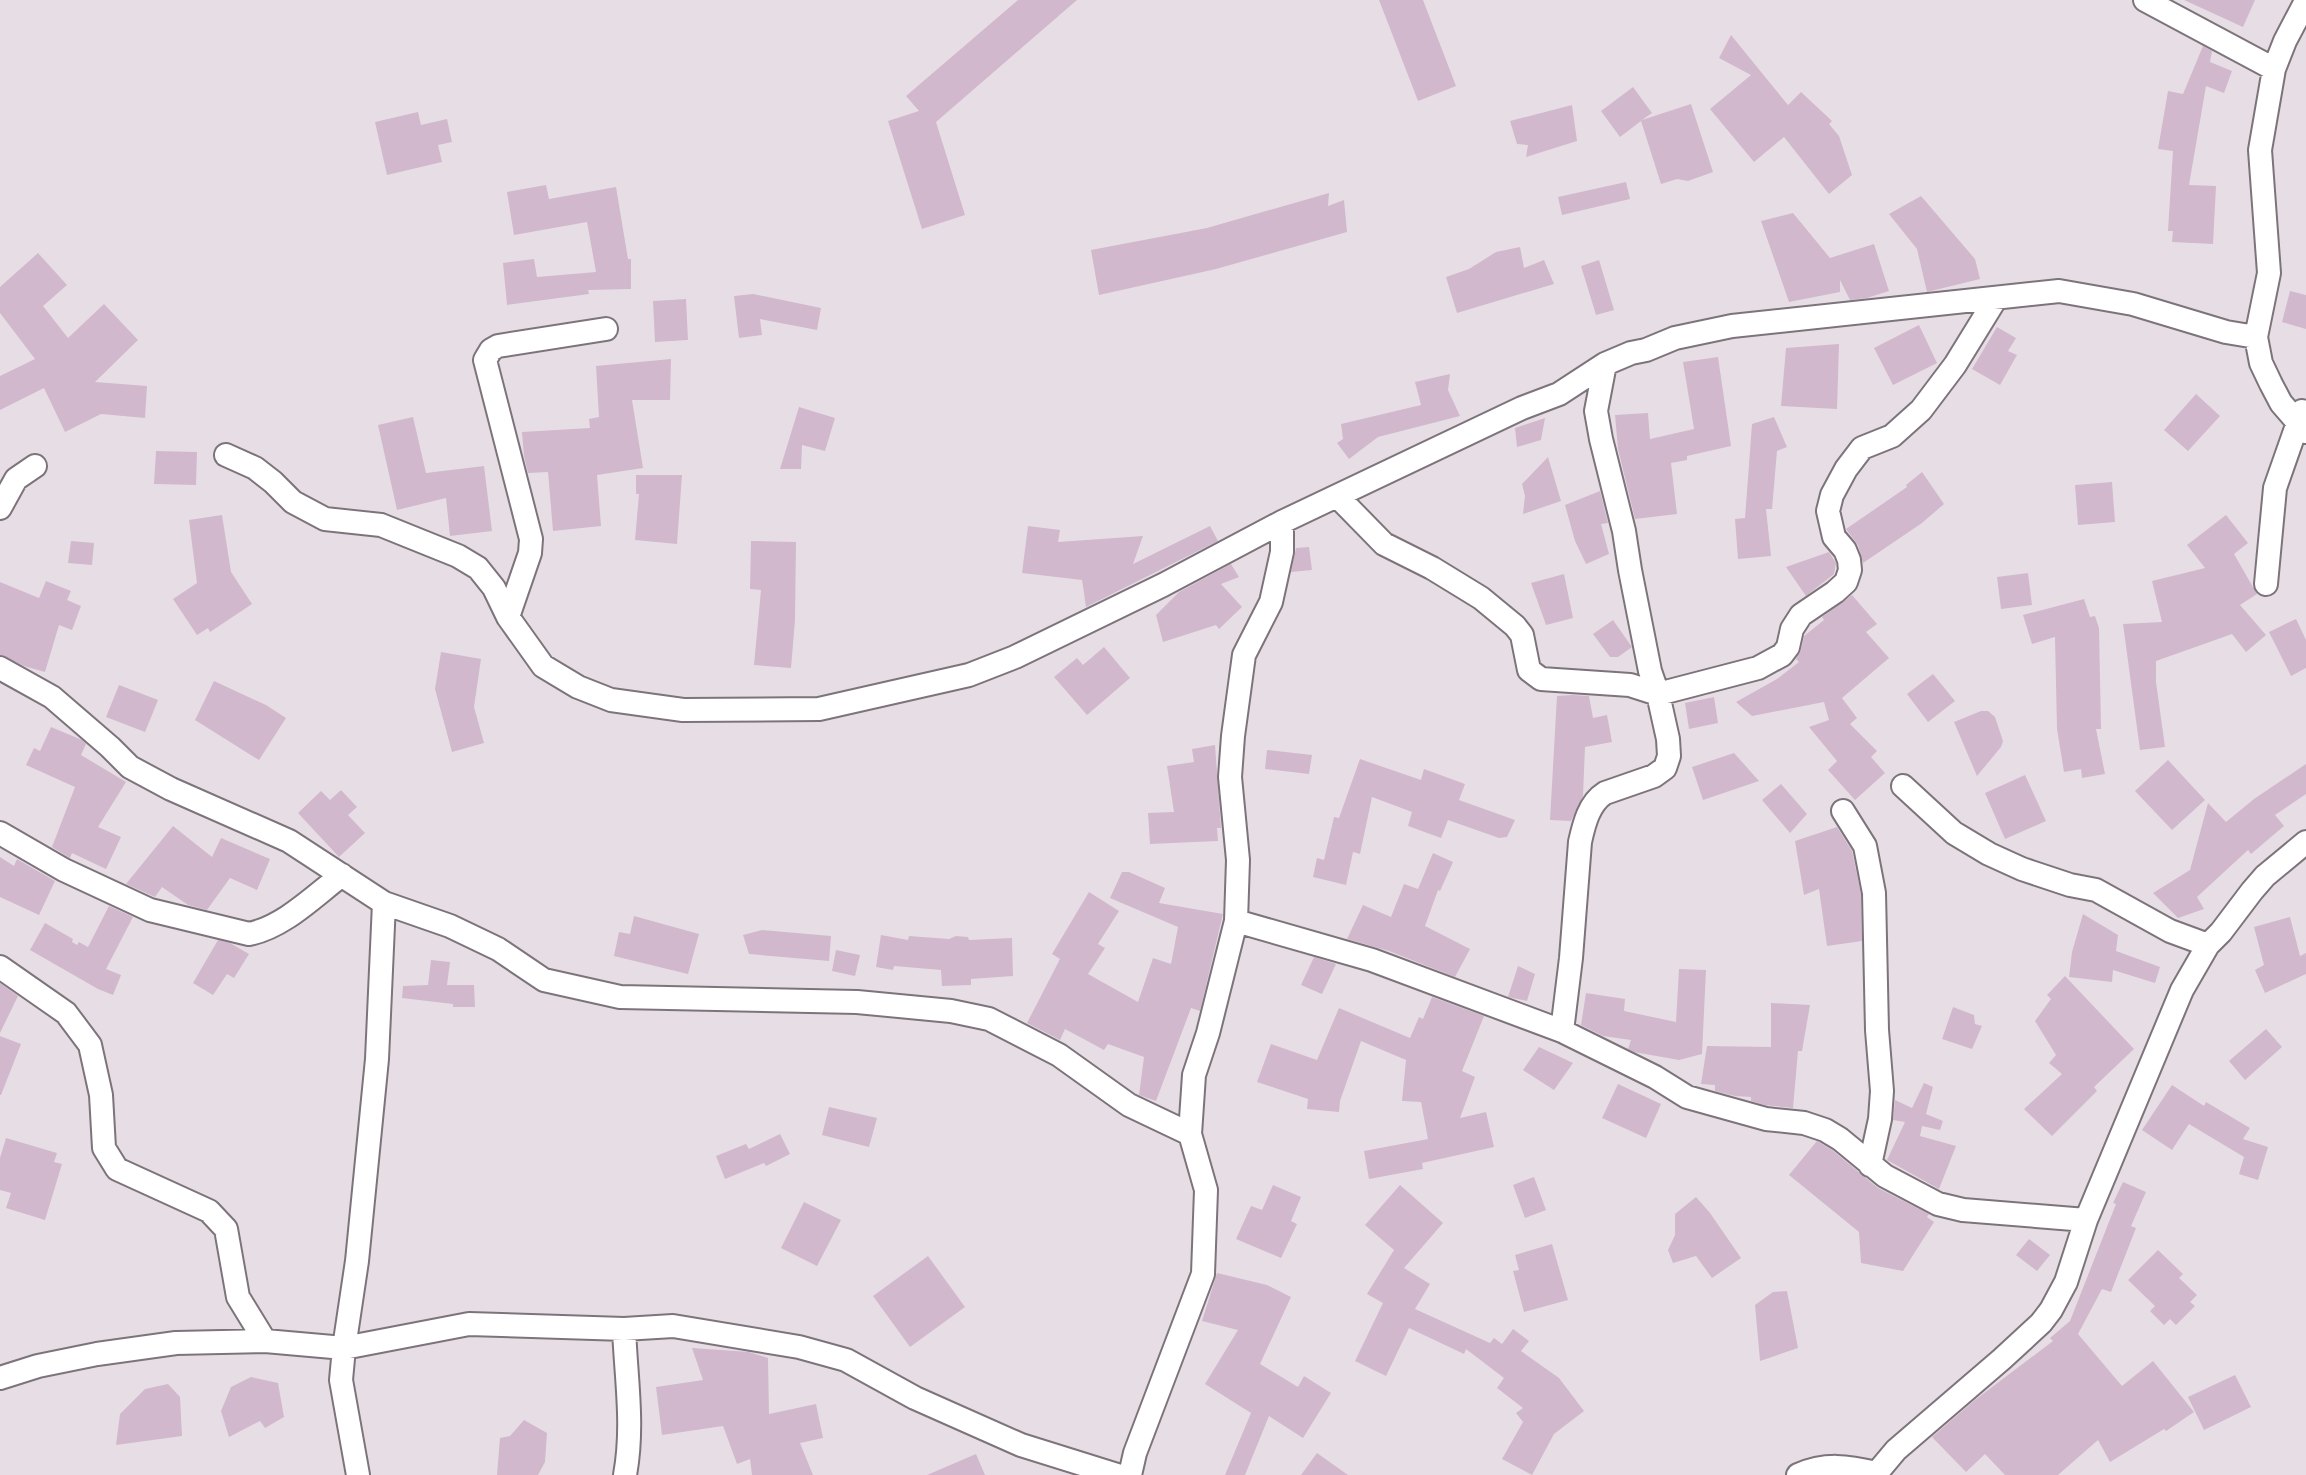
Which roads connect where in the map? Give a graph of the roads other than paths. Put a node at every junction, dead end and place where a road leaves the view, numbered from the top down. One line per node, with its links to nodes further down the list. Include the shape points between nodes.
1 (2145, 0): 3 (street)
2 (2306, 1): 3 (street)
3 (2274, 69): 6 (street, via 2260,150 2269,273)
4 (1995, 300): 6 (street, via 2059,291 2133,304); 7 (street, via 1732,326 1675,338); 17 (street, via 1921,410 1892,436 1862,448 1832,495 1830,525 1849,560 1846,582 1801,615 1782,655 1758,668)
5 (606, 329): 15 (street, via 498,346 485,360 531,539 530,553)
6 (2256, 337): 8 (street, via 2261,363 2281,403)
7 (1605, 364): 11 (street, via 1559,394); 17 (street, via 1596,411 1624,531 1650,671)
8 (2303, 421): 14 (street, via 2275,488)
9 (226, 455): 15 (street, via 255,468 292,502 325,519 381,525 478,567)
10 (35, 466): 12 (street, via 16,480)
11 (1337, 496): 13 (street); 17 (street, via 1384,544 1481,598 1515,626 1522,635 1529,670 1540,680 1630,686)
12 (0, 508)
13 (1282, 522): 15 (street, via 1016,657 969,675 819,709 683,710 611,700 578,687 543,666); 24 (street, via 1277,580 1271,602 1244,655 1233,736 1230,777 1238,860)
14 (2266, 584)
15 (508, 616)
16 (0, 668): 22 (street, via 52,697 130,767 289,841)
17 (1659, 694): 27 (street, via 1668,739 1665,768 1598,797 1583,825)
18 (1903, 786): 25 (street, via 1954,833 1989,854 2022,869 2096,890 2170,931)
19 (1843, 811): 29 (street, via 1865,846 1874,892 1882,1091)
20 (0, 833): 22 (street, via 64,870 150,910 249,934 284,919)
21 (2306, 842): 25 (street, via 2265,876)
22 (342, 875): 23 (street)
23 (384, 903): 28 (street, via 450,926 498,949 544,980 620,998 857,1002 951,1011 989,1019 1059,1055 1129,1105); 33 (street, via 376,1070)
24 (1236, 921): 27 (street, via 1372,960); 28 (street, via 1194,1075)
25 (2208, 945): 30 (street, via 2182,990)
26 (0, 967): 32 (street, via 66,1013 90,1045 101,1095 104,1148 117,1169 209,1211 226,1229 238,1297)
27 (1562, 1031): 29 (street, via 1656,1077 1687,1097 1766,1119 1804,1122 1825,1130)
28 (1190, 1134): 39 (street, via 1206,1190 1203,1274)
29 (1870, 1165): 30 (street, via 1938,1204 1963,1210)
30 (2086, 1220): 35 (street, via 2066,1282 2041,1323 1896,1450)
31 (624, 1329): 33 (street, via 469,1324); 37 (street, via 631,1420); 38 (street, via 673,1326 799,1347 846,1360 915,1398 1021,1445)
32 (265, 1341): 33 (street); 34 (street, via 153,1346 38,1366)
33 (344, 1348): 36 (street, via 341,1380)
34 (0, 1378)
35 (1875, 1474): 40 (street, via 1838,1466)
36 (358, 1475)
37 (625, 1475)
38 (1118, 1475)
39 (1130, 1475)
40 (1798, 1475)

